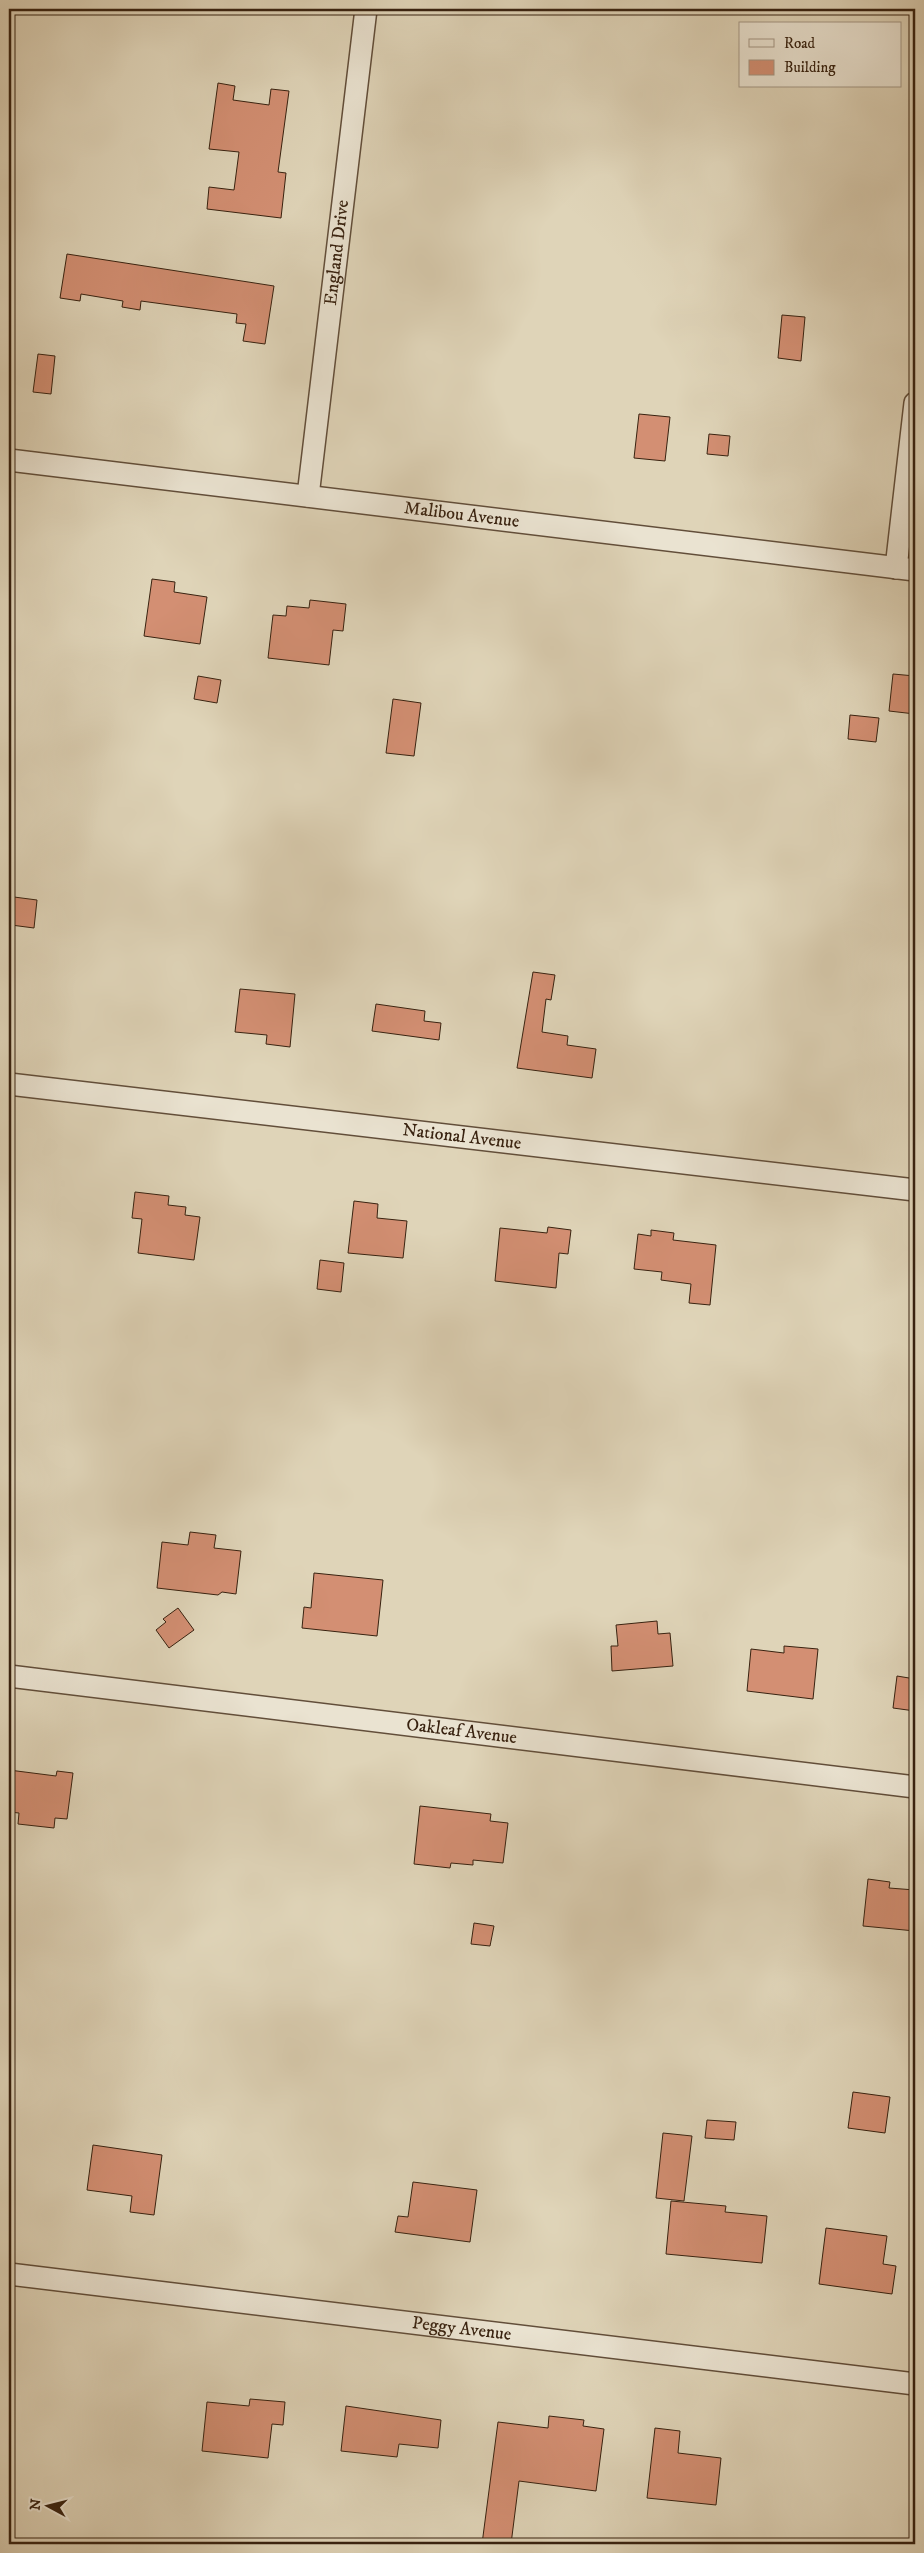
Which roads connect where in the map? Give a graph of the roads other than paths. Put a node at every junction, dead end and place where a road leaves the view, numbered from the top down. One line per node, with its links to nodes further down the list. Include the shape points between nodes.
1 (366, 9): 4 (street, England Drive)
2 (915, 402): 5 (street)
3 (9, 460): 4 (street, Malibou Avenue)
4 (308, 496): 5 (street, Malibou Avenue)
5 (905, 569)
6 (9, 1084): 7 (street, National Avenue)
7 (915, 1190)
8 (9, 1676): 9 (street, Oakleaf Avenue)
9 (915, 1788)
10 (9, 2274): 11 (street, Peggy Avenue)
11 (915, 2384)

